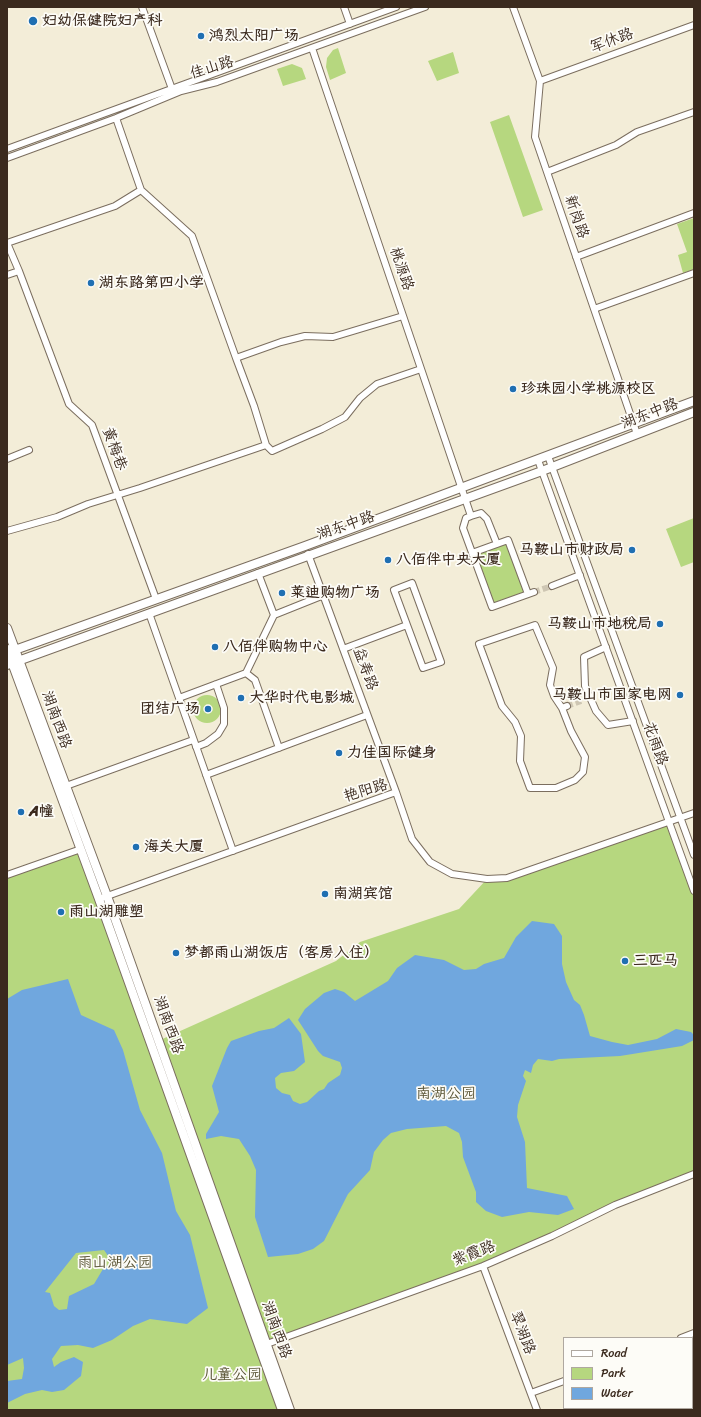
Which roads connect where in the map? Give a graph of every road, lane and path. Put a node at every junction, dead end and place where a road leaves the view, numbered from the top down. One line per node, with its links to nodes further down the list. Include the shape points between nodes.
1 (142, 7): 10 (street)
2 (344, 7): 6 (street)
3 (396, 7): 6 (street, 佳山路)
4 (425, 7): 8 (street, 佳山路)
5 (513, 7): 9 (street, 新岗路)
6 (350, 24): 10 (street, 佳山路)
7 (694, 25): 9 (street, 军休路)
8 (312, 48): 11 (street, 佳山路, via 217,82); 25 (street, 桃源路)
9 (540, 81): 16 (street, 新岗路, via 535,137)
10 (172, 89): 11 (street); 14 (street, 佳山路)
11 (181, 91): 13 (street, 佳山路)
12 (694, 112): 16 (street, via 637,132 616,145)
13 (116, 118): 15 (street, 佳山路); 17 (street)
14 (7, 149)
15 (7, 158)
16 (547, 172): 20 (street, 新岗路)
17 (142, 190): 19 (street, via 115,206); 26 (street, via 192,236)
18 (694, 213): 20 (street)
19 (7, 243): 21 (street, 黄梅巷)
20 (576, 257): 24 (street, 新岗路)
21 (19, 271): 23 (street); 40 (street, 黄梅巷, via 69,404 92,425)
22 (694, 273): 24 (street)
23 (7, 276)
24 (594, 309): 30 (street, 新岗路)
25 (403, 316): 26 (street, via 333,337 305,336 281,342); 27 (street, 桃源路)
26 (236, 358): 32 (street)
27 (421, 369): 32 (street, via 377,384 360,398 345,417 322,429 272,450); 39 (street, 桃源路)
28 (694, 401): 30 (main road, 湖东中路)
29 (694, 412): 31 (main road, 湖东中路)
30 (634, 423): 31 (street, 新岗路); 34 (main road, 湖东中路)
31 (637, 434): 37 (main road, 湖东中路)
32 (266, 445): 40 (street)
33 (29, 450): 35 (street)
34 (548, 456): 36 (main road, 湖东中路); 37 (street)
35 (7, 459)
36 (538, 460): 38 (street, 花雨路); 39 (main road, 湖东中路)
37 (552, 467): 38 (main road, 湖东中路); 73 (street)
38 (542, 470): 41 (main road, 湖东中路); 48 (street, 花雨路)
39 (461, 488): 41 (street, 桃源路); 51 (main road, 湖东中路)
40 (117, 495): 43 (street, via 57,517); 51 (street, 黄梅巷)
41 (465, 498): 42 (street, 桃源路); 46 (main road, 湖东中路)
42 (471, 516): 44 (street, via 481,513 487,519); 45 (street, via 466,518 463,528)
43 (7, 531)
44 (497, 544): 45 (street); 45 (street, via 508,540 531,593 492,607)
45 (472, 553)
46 (308, 554): 47 (main road, 湖东中路); 50 (street, 益寿路)
47 (258, 573): 52 (main road, 湖东中路); 53 (street)
48 (580, 575): 49 (street); 56 (street, 花雨路)
49 (552, 586)
50 (324, 596): 53 (street); 57 (street, 益寿路)
51 (156, 599): 58 (main road, 湖东中路)
52 (149, 613): 59 (main road, 湖东中路); 62 (street)
53 (274, 615): 60 (street)
54 (407, 625): 54 (street, via 423,668 441,662 412,583 394,590); 57 (street)
55 (7, 628): 58 (main road)
56 (606, 647): 65 (street, 花雨路); 65 (street, via 584,657 587,699 608,725)
57 (343, 649): 64 (street, 益寿路)
58 (9, 651): 59 (main road)
59 (13, 663): 70 (main road, 湖南西路); 75 (main road, 湖南西路)
60 (246, 673): 61 (street); 68 (street, via 255,680)
61 (216, 684): 62 (street); 67 (street, via 224,708 224,724 218,734 206,743)
62 (178, 698): 66 (street)
63 (564, 707): 63 (street, via 550,685 553,668 535,625 479,644 502,706 515,722 520,736 520,761 530,788 556,788 575,780 583,772 585,757 571,731)
64 (368, 715): 68 (street); 71 (street, 益寿路)
65 (633, 721): 74 (street, 花雨路)
66 (193, 740): 67 (street); 70 (street)
67 (196, 746): 69 (street)
68 (279, 748): 69 (street)
69 (206, 775): 76 (street)
70 (66, 786): 80 (main road, 湖南西路)
71 (396, 792): 74 (street, 艳阳路, via 412,838 430,862 452,874 487,880 506,878); 76 (street, 艳阳路)
72 (694, 812): 73 (street, 艳阳路)
73 (680, 817): 74 (street, 艳阳路); 77 (street)
74 (668, 821): 79 (street, 花雨路)
75 (81, 849): 78 (street); 80 (main road, 湖南西路)
76 (233, 851): 80 (street, 艳阳路)
77 (694, 855)
78 (7, 875)
79 (694, 891)
80 (103, 897): 83 (main road, 湖南西路)
81 (694, 1174): 82 (street, 紫霞路, via 615,1205)
82 (483, 1266): 83 (street, 紫霞路); 85 (street, 翠湖路)
83 (263, 1345): 86 (main road, 湖南西路); 87 (main road, 湖南西路)
84 (563, 1381): 85 (street)
85 (531, 1394): 88 (street, 翠湖路)
86 (282, 1410)
87 (290, 1410)
88 (537, 1410)

